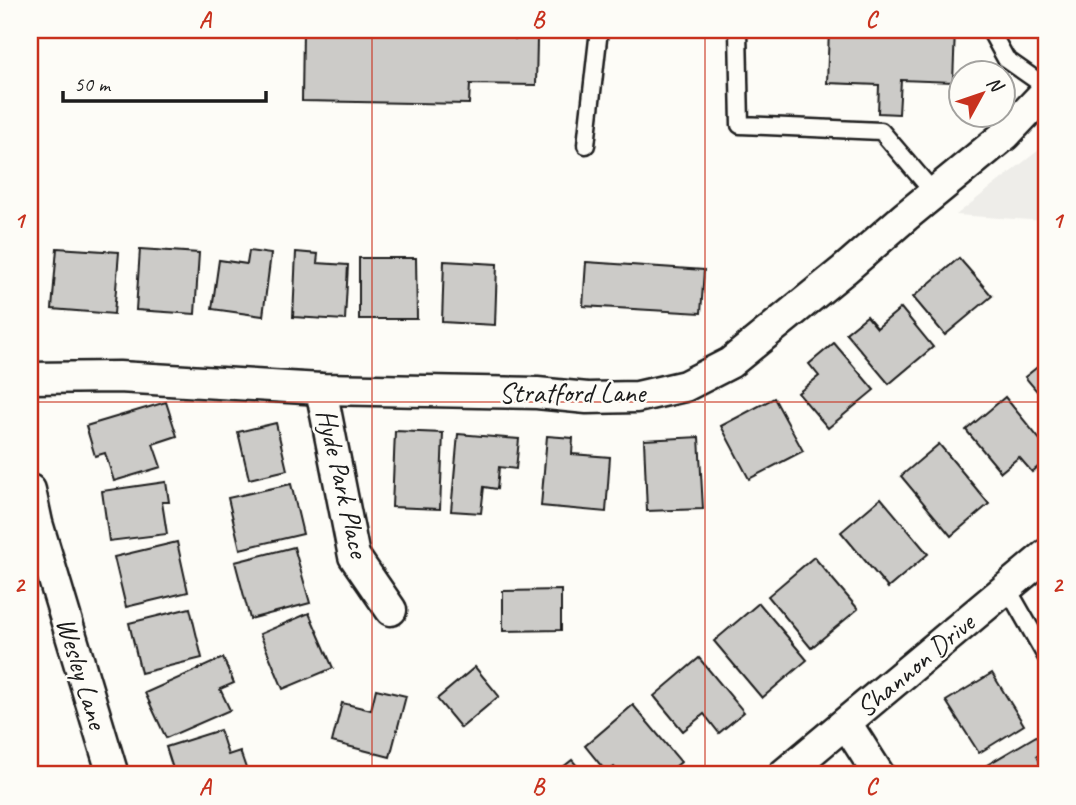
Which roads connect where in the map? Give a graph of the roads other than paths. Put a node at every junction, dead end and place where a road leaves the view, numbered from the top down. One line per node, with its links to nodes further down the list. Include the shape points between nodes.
1 (599, 30): 5 (lane)
2 (738, 30): 6 (lane, via 740,125 881,131)
3 (990, 30): 4 (lane, via 1006,59)
4 (1046, 88): 6 (street, Stratford Lane, via 1005,135)
5 (586, 145)
6 (934, 193): 8 (street, Stratford Lane, via 730,363 685,386 637,397 600,398)
7 (30, 377): 8 (street, Stratford Lane, via 119,377)
8 (321, 389): 12 (street, Hyde Park Place, via 354,556)
9 (30, 490): 15 (street, Wesley Lane)
10 (1046, 555): 11 (street, Shannon Drive)
11 (1005, 590): 13 (lane); 14 (street, Shannon Drive)
12 (391, 610)
13 (1046, 656)
14 (846, 723): 16 (street, Shannon Drive); 17 (street)
15 (113, 775)
16 (783, 775)
17 (879, 775)

